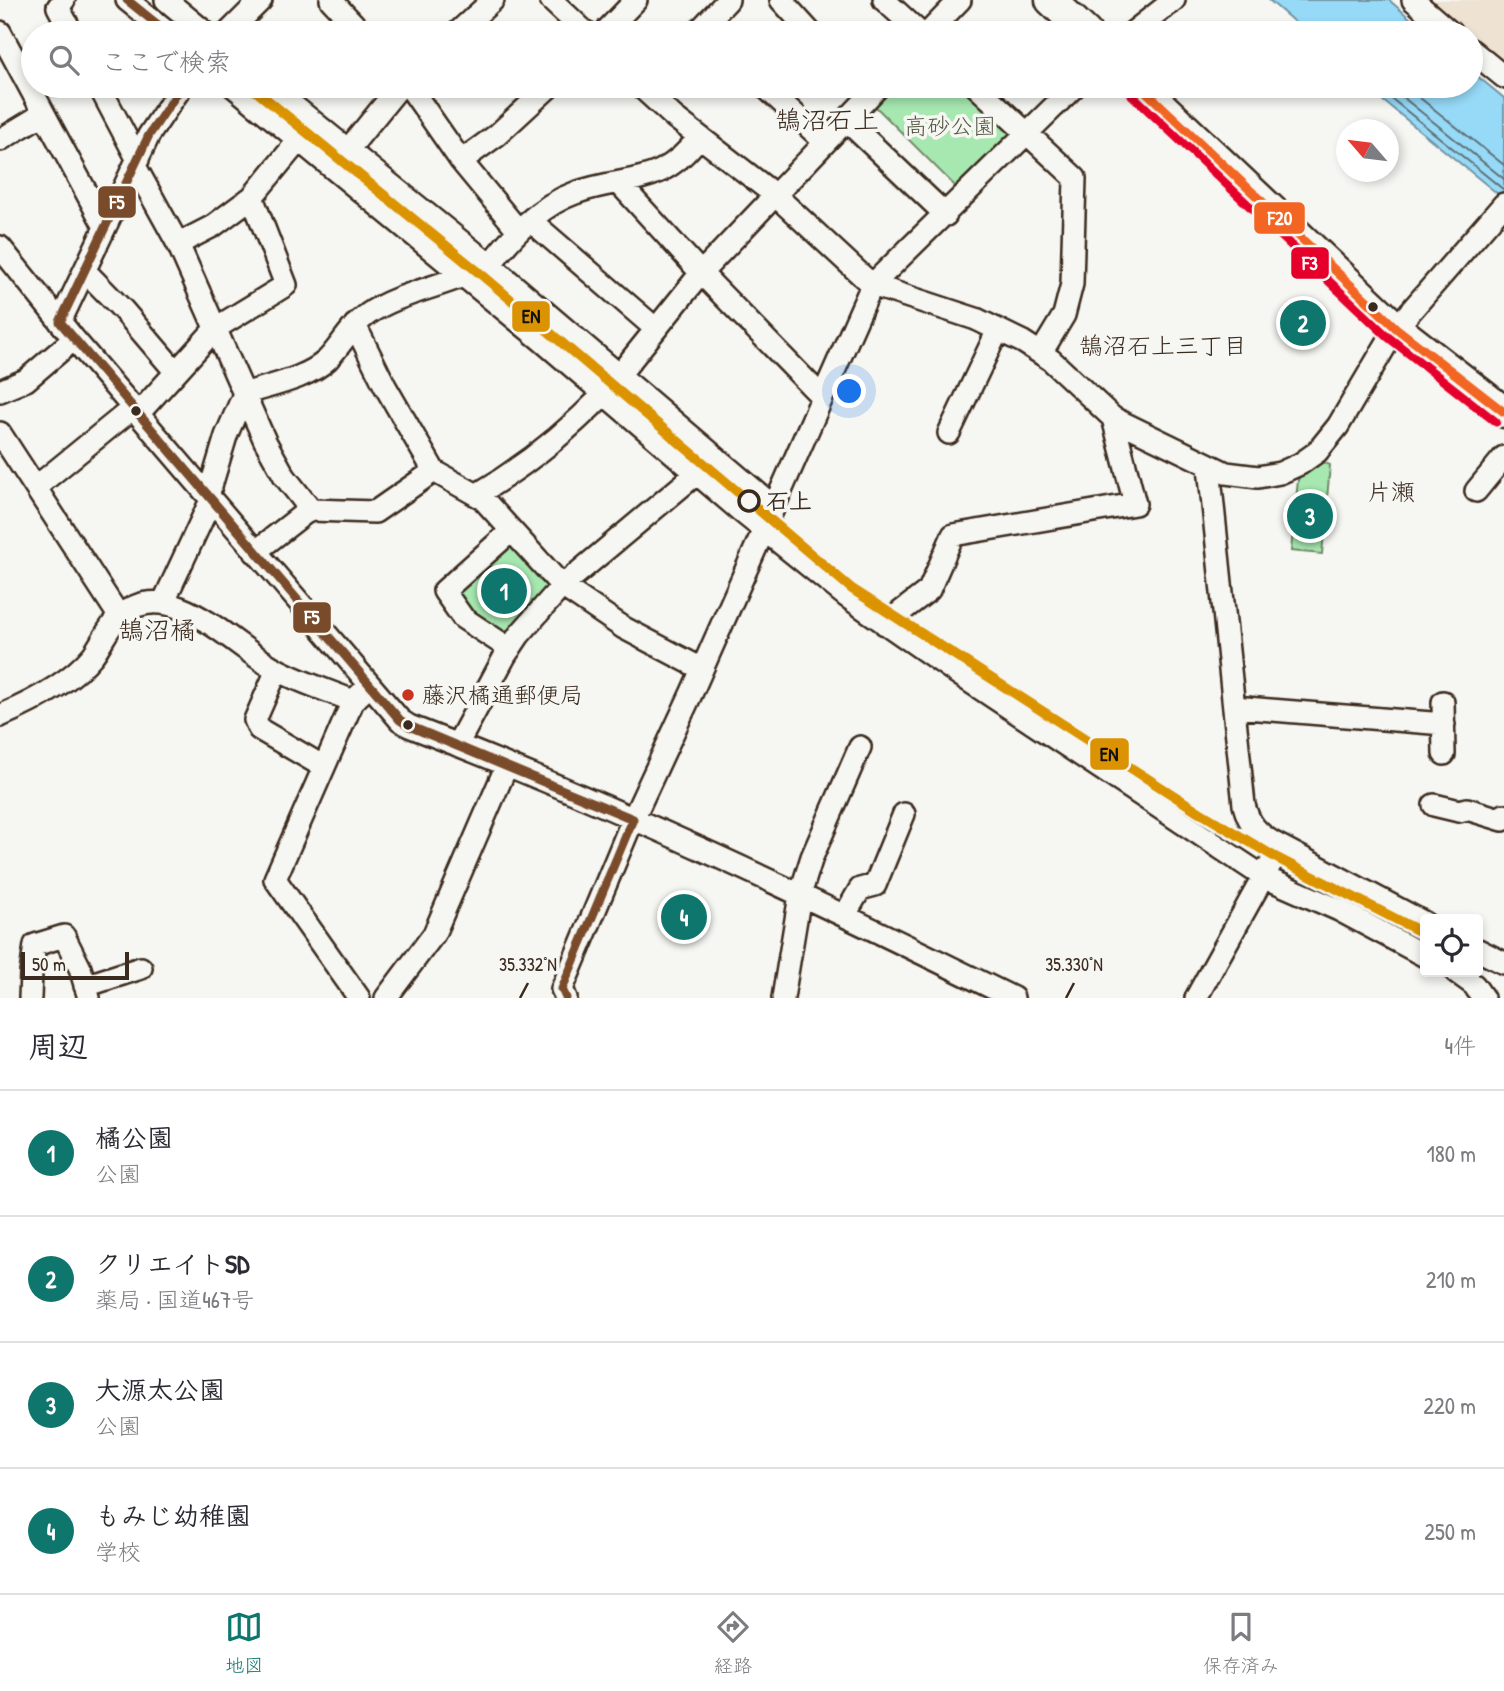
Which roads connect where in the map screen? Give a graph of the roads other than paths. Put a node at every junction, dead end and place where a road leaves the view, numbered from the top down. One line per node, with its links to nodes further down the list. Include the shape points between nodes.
1 (64, 0): 16 (street, via 58,7)
2 (127, 0): 17 (street)
3 (166, 0): 18 (street)
4 (261, 0): 19 (street)
5 (331, 0): 20 (street)
6 (494, 0): 21 (street)
7 (551, 0): 22 (street)
8 (636, 0): 23 (street)
9 (728, 0): 24 (street)
10 (781, 0): 25 (street)
11 (884, 0): 26 (street)
12 (960, 0): 27 (street)
13 (1051, 0): 28 (highway)
14 (1174, 0): 29 (street)
15 (1413, 0): 30 (street)
16 (66, 21)
17 (153, 21)
18 (191, 21)
19 (240, 21)
20 (351, 21)
21 (470, 21)
22 (573, 21)
23 (616, 21)
24 (711, 21)
25 (800, 21)
26 (907, 21)
27 (940, 21)
28 (1073, 21)
29 (1147, 21)
30 (1437, 21)
31 (0, 33): 33 (street)
32 (1483, 60): 34 (street)
33 (21, 73)
34 (1504, 77)
35 (35, 98): 49 (street)
36 (105, 98): 58 (street)
37 (173, 98): 58 (street)
38 (248, 98): 53 (street)
39 (283, 98): 56 (street)
40 (390, 98): 56 (street)
41 (417, 98): 57 (street)
42 (537, 98): 57 (street)
43 (656, 98): 52 (street)
44 (777, 98): 55 (street)
45 (860, 98): 50 (street)
46 (989, 98): 51 (street)
47 (1063, 98): 51 (street)
48 (1153, 98): 76 (highway)
49 (43, 114): 54 (street); 65 (street)
50 (846, 120): 55 (street); 63 (street)
51 (1027, 133): 63 (street); 80 (street, via 1075,178 1072,284 1064,315)
52 (699, 136): 59 (street, via 653,176); 60 (street)
53 (299, 140): 61 (street); 71 (street)
54 (0, 141)
55 (825, 142): 60 (street)
56 (347, 151): 68 (street)
57 (461, 161): 64 (street)
58 (136, 163): 65 (street); 66 (street)
59 (619, 183): 64 (street, via 572,194); 70 (street)
60 (775, 195): 70 (street); 72 (street)
61 (252, 197): 66 (street, via 213,226); 75 (street, via 286,285)
62 (1504, 204): 76 (street)
63 (946, 215): 72 (street)
64 (525, 225): 68 (street); 77 (street)
65 (106, 227): 69 (street)
66 (178, 244): 75 (street)
67 (0, 247): 73 (street)
68 (490, 265): 82 (street)
69 (85, 271): 73 (street); 81 (street)
70 (701, 273): 77 (street); 86 (street)
71 (463, 275): 74 (street, via 397,299); 85 (street)
72 (872, 285): 78 (street, via 964,314); 86 (street)
73 (60, 323): 79 (street)
74 (355, 325): 84 (street, via 314,369); 94 (street)
75 (216, 328): 81 (street); 84 (street)
76 (1396, 328): 88 (highway); 93 (street, via 1344,418 1317,452 1280,473 1258,477)
77 (656, 329): 82 (street)
78 (998, 330): 80 (street); 91 (street)
79 (74, 339): 83 (street, via 26,380); 87 (street)
80 (1041, 353): 89 (street)
81 (175, 371): 87 (street)
82 (619, 376): 100 (street)
83 (0, 391)
84 (244, 394): 99 (street, via 226,436); 101 (street, via 285,477)
85 (604, 394): 95 (street); 98 (street, via 551,445)
86 (822, 397): 100 (street)
87 (136, 411): 96 (street); 99 (street)
88 (1504, 412)
89 (1113, 418): 93 (street); 108 (street, via 1135,504 953,535 929,590)
90 (0, 433): 96 (street)
91 (949, 433)
92 (1504, 457): 97 (street)
93 (1209, 467): 115 (street)
94 (434, 471): 98 (street); 101 (street, via 375,512)
95 (696, 474): 102 (street); 105 (street)
96 (36, 487): 107 (street)
97 (1476, 491)
98 (476, 495): 103 (street)
99 (209, 498): 104 (street); 106 (street)
100 (774, 507): 102 (street)
101 (311, 510): 104 (street)
102 (764, 528): 108 (street); 110 (street)
103 (511, 531): 105 (street); 109 (street, via 444,591 463,618)
104 (255, 552): 112 (street)
105 (562, 586): 109 (street); 110 (street, via 624,628)
106 (163, 603): 107 (street, via 148,602); 111 (street, via 180,606 205,620)
107 (119, 616): 116 (street, via 77,673)
108 (885, 624): 128 (street)
109 (510, 649): 118 (street)
110 (702, 669): 126 (street)
111 (277, 670): 113 (street); 122 (street, via 255,720 259,729)
112 (369, 686): 113 (street); 118 (street, via 400,720)
113 (353, 701): 122 (street)
114 (1443, 702): 117 (street)
115 (1234, 707): 117 (street); 127 (street, via 1248,818 1259,834)
116 (0, 716)
117 (1444, 724): 120 (street)
118 (457, 745): 121 (street)
119 (860, 747): 129 (street)
120 (1444, 754)
121 (507, 765): 126 (street); 142 (street, via 434,934)
122 (324, 767): 141 (street, via 275,878)
123 (1434, 805): 125 (street, via 1503,820)
124 (904, 814): 130 (street, via 876,885 860,889)
125 (1504, 815)
126 (633, 819): 129 (street); 143 (street, via 562,989)
127 (1280, 847): 128 (street); 131 (street)
128 (1264, 877): 133 (street); 145 (street)
129 (800, 895): 130 (street); 144 (street)
130 (845, 915): 139 (street)
131 (1420, 920)
132 (1483, 952): 134 (street)
133 (1420, 953)
134 (1504, 963)
135 (141, 968): 137 (street)
136 (1462, 977): 138 (street)
137 (87, 992): 140 (street, via 64,936 35,945)
138 (1479, 992)
139 (1000, 995)
140 (30, 998)
141 (359, 998)
142 (386, 998)
143 (566, 998)
144 (783, 998)
145 (1196, 998)

